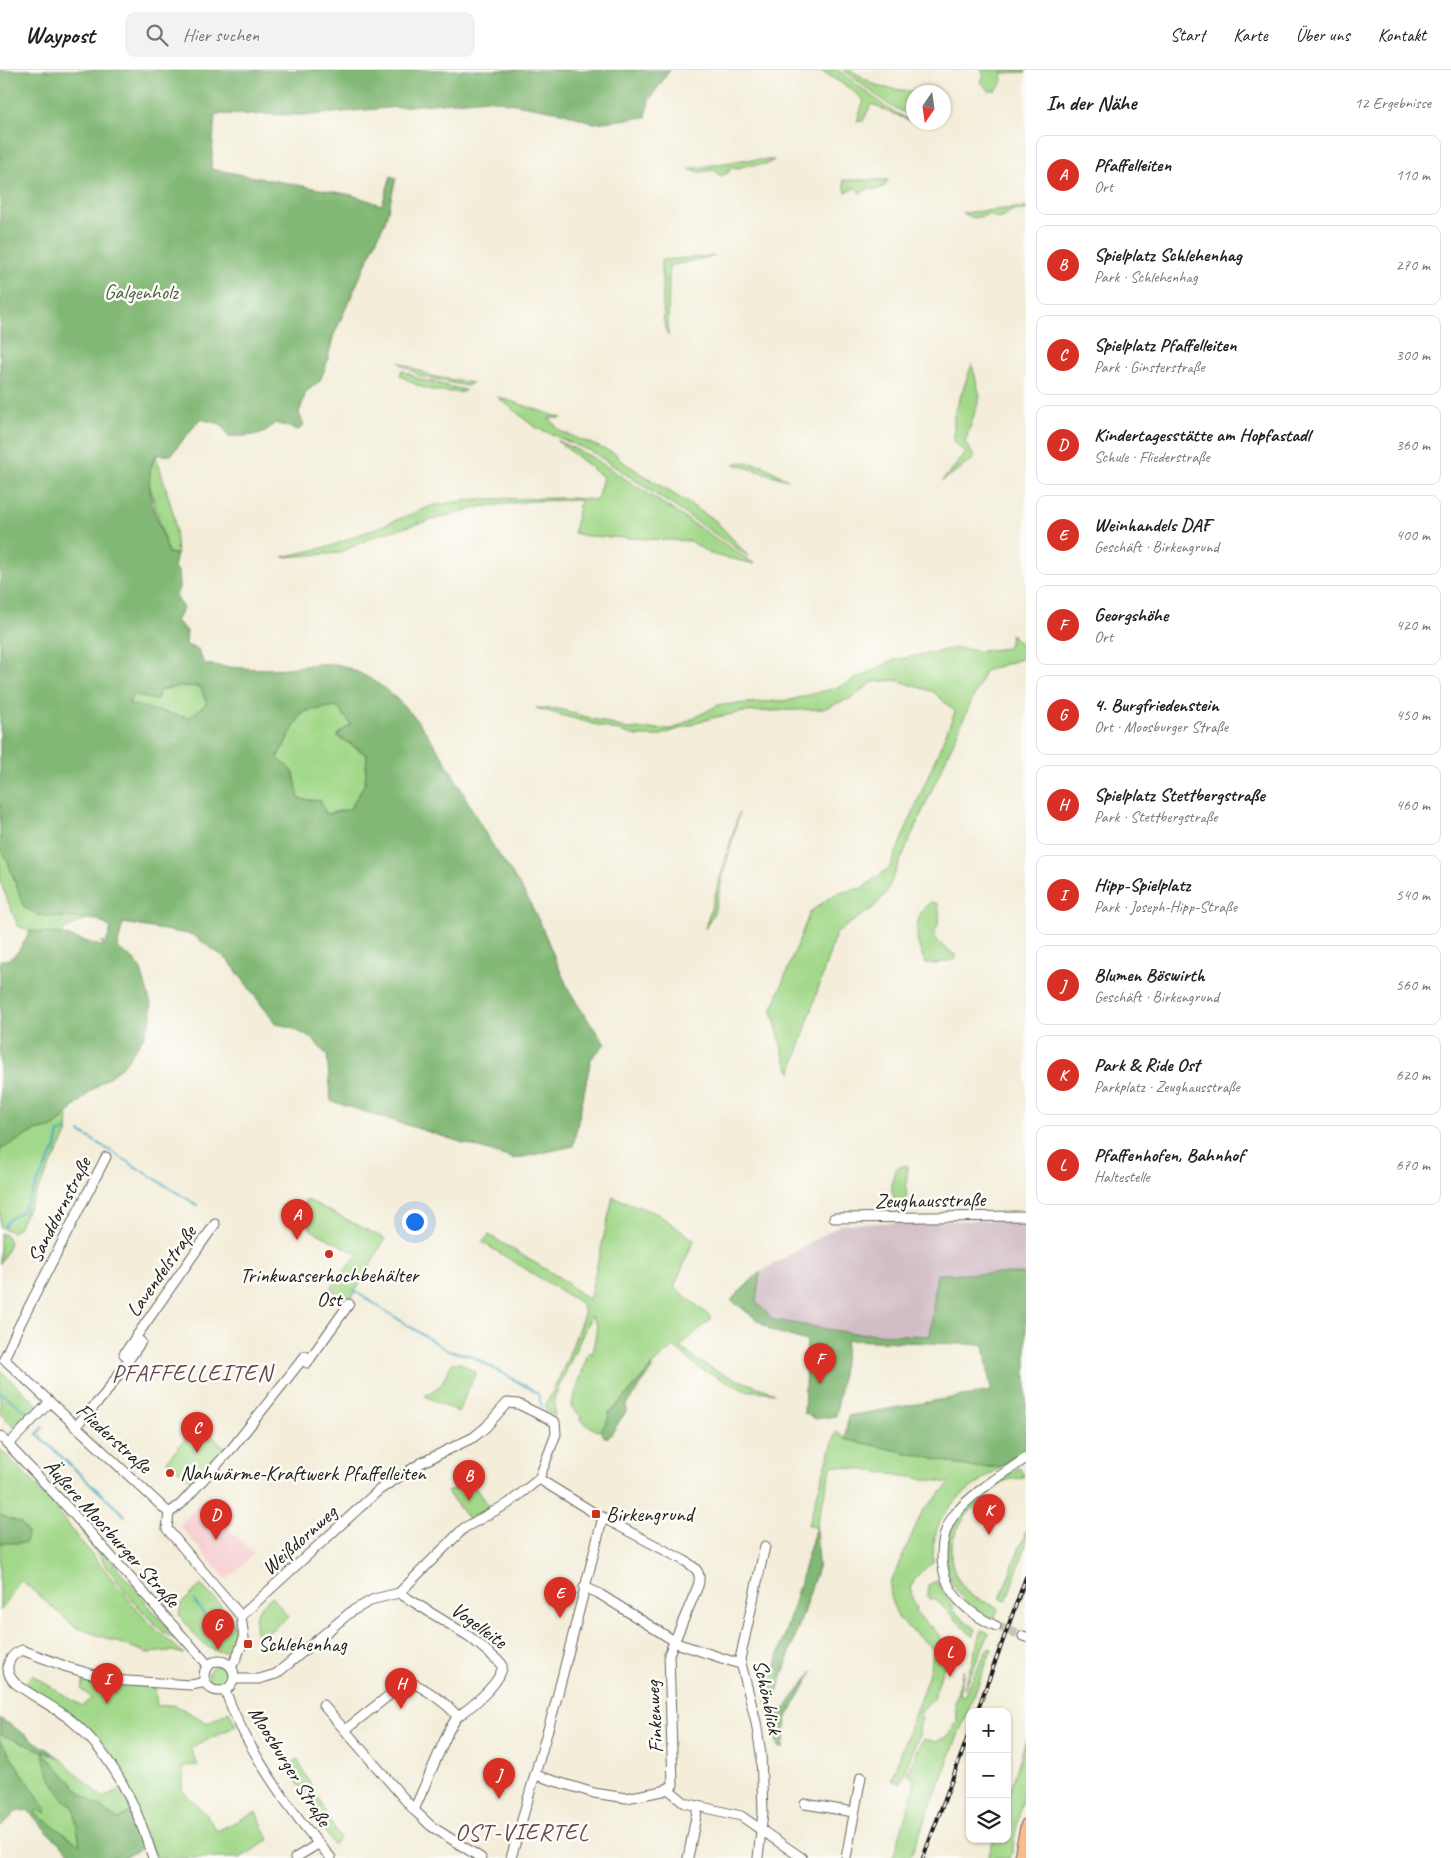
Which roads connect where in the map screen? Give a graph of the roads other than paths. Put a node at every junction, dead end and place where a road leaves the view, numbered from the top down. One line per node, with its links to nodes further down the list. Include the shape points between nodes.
1 (106, 1157): 6 (street, Sanddornstraße)
2 (1026, 1216): 3 (street, Zeughausstraße)
3 (834, 1218)
4 (215, 1224): 8 (street, Lavendelstraße, via 124,1354 129,1358 106,1394)
5 (349, 1304): 13 (street, via 302,1369 298,1366 233,1447)
6 (4, 1359): 7 (street, Fliederstraße)
7 (49, 1403): 8 (street, Fliederstraße); 10 (street, Fliederstraße)
8 (75, 1427): 13 (street, Fliederstraße)
9 (0, 1434): 10 (street, Äußere Moosburger Straße)
10 (9, 1444): 22 (street, Äußere Moosburger Straße)
11 (1026, 1458): 19 (street, via 962,1506 950,1522 943,1541 943,1568 953,1594 972,1613)
12 (539, 1479): 14 (street); 17 (street, via 510,1503 464,1528); 18 (street, Weißdornweg, via 556,1426 552,1420 518,1404 507,1403 474,1437 388,1483)
13 (169, 1513): 18 (street, via 167,1529)
14 (603, 1518): 16 (street); 20 (street, via 656,1544 698,1570 698,1586)
15 (765, 1546): 21 (street, Schönblick)
16 (584, 1587): 20 (street); 30 (street)
17 (399, 1593): 24 (street, via 374,1599 352,1611 276,1674 259,1679); 28 (street, Vogelleite, via 470,1637 502,1664 502,1670 488,1689)
18 (241, 1616): 23 (street, via 244,1638)
19 (996, 1626)
20 (673, 1641): 21 (street); 32 (street, Finkenweg, via 668,1664 674,1785)
21 (740, 1664): 38 (street, Schönblick, via 761,1754)
22 (209, 1666): 23 (street, via 220,1661); 25 (street, via 205,1673)
23 (231, 1667): 24 (street)
24 (234, 1679): 26 (street, Moosburger Straße)
25 (206, 1682): 26 (street, Moosburger Straße, via 214,1690); 40 (street, via 191,1685 112,1680 22,1650 13,1655 8,1665 8,1674 15,1683 72,1721 101,1752 136,1810)
26 (225, 1690): 39 (street, Moosburger Straße, via 266,1770)
27 (323, 1705): 29 (street)
28 (457, 1718): 29 (street, via 452,1709 409,1682); 35 (street)
29 (344, 1730): 35 (street)
30 (535, 1775): 32 (street, via 614,1797 626,1798); 44 (street)
31 (861, 1778): 36 (street)
32 (668, 1789): 34 (street, via 679,1799)
33 (805, 1804): 36 (street)
34 (698, 1806): 38 (street, via 734,1813); 45 (street)
35 (414, 1810): 43 (street, via 431,1826)
36 (854, 1812): 48 (street)
37 (1026, 1824): 49 (main road)
38 (762, 1830): 46 (street, Schönblick); 47 (street)
39 (318, 1844): 41 (street); 42 (street, Moosburger Straße)
40 (153, 1858)
41 (294, 1858)
42 (330, 1858)
43 (481, 1858)
44 (511, 1858)
45 (688, 1858)
46 (758, 1858)
47 (802, 1858)
48 (846, 1858)
49 (1019, 1858)

